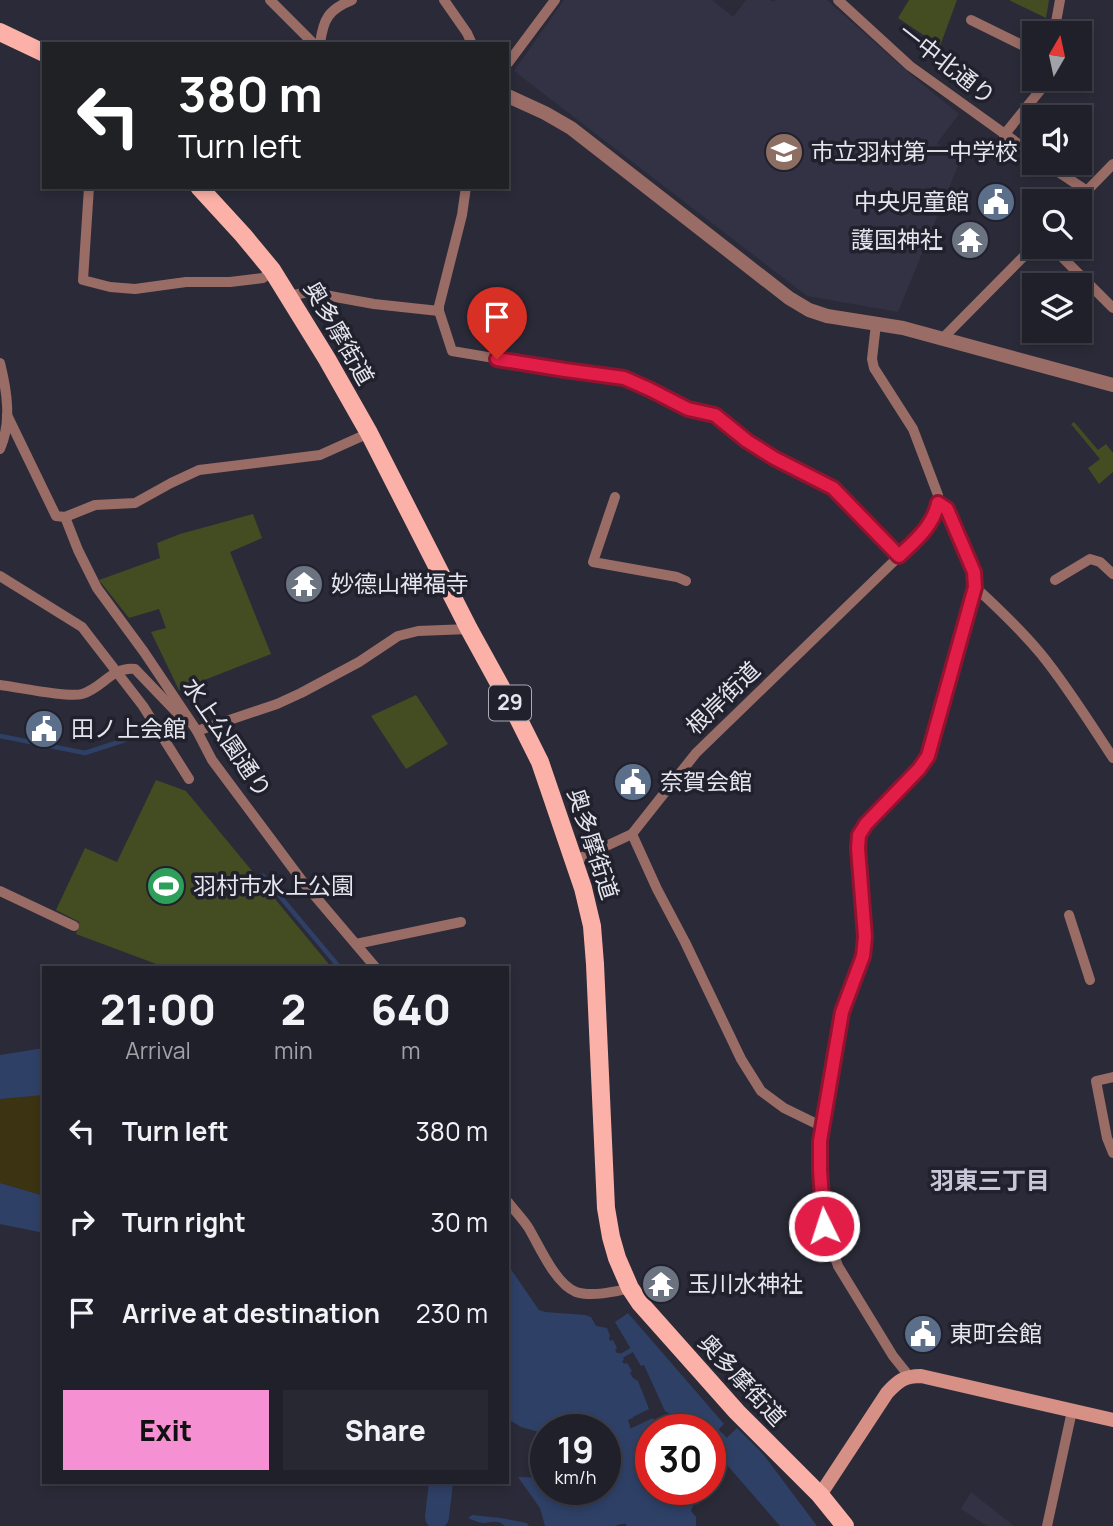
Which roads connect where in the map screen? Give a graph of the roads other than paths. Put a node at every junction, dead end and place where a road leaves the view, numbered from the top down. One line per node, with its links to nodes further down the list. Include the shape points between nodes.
1 (270, 0): 11 (street)
2 (352, 0): 7 (street)
3 (444, 0): 13 (street)
4 (555, 0): 16 (street)
5 (838, 0): 19 (street, 一中北通り, via 910,66)
6 (1060, 0): 9 (street)
7 (334, 4): 12 (street)
8 (971, 20): 14 (street)
9 (1056, 21)
10 (0, 32): 15 (main road)
11 (312, 42)
12 (320, 42)
13 (471, 42)
14 (1022, 45)
15 (42, 52)
16 (509, 62)
17 (1040, 91): 19 (street)
18 (509, 96): 34 (street, via 571,128 789,298 827,316)
19 (1004, 135): 20 (street, 一中北通り)
20 (1022, 147)
21 (1113, 164): 27 (street)
22 (1063, 175): 26 (street)
23 (89, 189): 30 (street, via 83,280 135,289 263,278)
24 (201, 189): 30 (main road, 奥多摩街道 / 29)
25 (466, 189): 33 (street)
26 (1084, 189)
27 (1089, 189)
28 (1022, 258): 35 (street)
29 (1064, 259): 32 (street)
30 (272, 270): 31 (main road, 奥多摩街道 / 29)
31 (289, 296): 33 (street, via 308,292); 39 (main road, 奥多摩街道 / 29)
32 (1113, 308)
33 (439, 310): 44 (street, via 452,351 624,378 688,409 715,415 765,453 833,488)
34 (876, 324): 35 (street); 42 (street, via 874,368 913,429)
35 (942, 339): 37 (street)
36 (0, 363): 38 (street)
37 (1113, 385)
38 (7, 415): 40 (street); 43 (street, 水上公園通り, via 56,516)
39 (369, 433): 43 (street, via 320,455 199,470 135,503 95,505); 50 (main road, 奥多摩街道 / 29)
40 (0, 449)
41 (615, 497): 48 (street, via 593,562)
42 (938, 503): 44 (street, 根岸街道, via 929,526); 49 (street, via 947,509 974,572)
43 (65, 517): 53 (street, 水上公園通り, via 97,588)
44 (899, 556): 56 (street, 根岸街道, via 696,753)
45 (1113, 574): 47 (street, via 1090,559)
46 (0, 576): 51 (street, via 82,627)
47 (1055, 580)
48 (685, 581)
49 (975, 587): 54 (street, via 1040,653); 66 (street, via 928,756 859,835 863,956 842,1012)
50 (469, 629): 53 (street, via 398,636 301,693); 57 (main road, 奥多摩街道 / 29, via 540,762)
51 (117, 671): 52 (street, via 77,695); 53 (street, via 131,668 139,672); 55 (street)
52 (0, 685)
53 (198, 731): 62 (street, 水上公園通り, via 212,760 303,882)
54 (1113, 758)
55 (189, 779)
56 (632, 834): 57 (street, 根岸街道); 66 (street, via 741,1059 761,1091)
57 (573, 861): 69 (main road, 奥多摩街道 / 29, via 594,937 606,1208 613,1247)
58 (0, 891): 61 (street)
59 (1069, 915): 64 (street)
60 (461, 922): 62 (street)
61 (74, 926)
62 (356, 944): 63 (street, 水上公園通り)
63 (374, 966)
64 (1090, 980)
65 (1113, 1077): 67 (street, via 1096,1081)
66 (823, 1126): 70 (street, via 820,1170 824,1226 831,1247 838,1266)
67 (1113, 1153)
68 (509, 1203): 69 (street, via 569,1288 585,1294)
69 (629, 1288): 73 (main road, 奥多摩街道 / 29, via 737,1412)
70 (909, 1376): 71 (main road); 73 (main road, via 887,1393)
71 (1072, 1411): 72 (main road); 75 (street)
72 (1113, 1420)
73 (820, 1495): 74 (main road, 奥多摩街道 / 29)
74 (845, 1526)
75 (1047, 1526)

